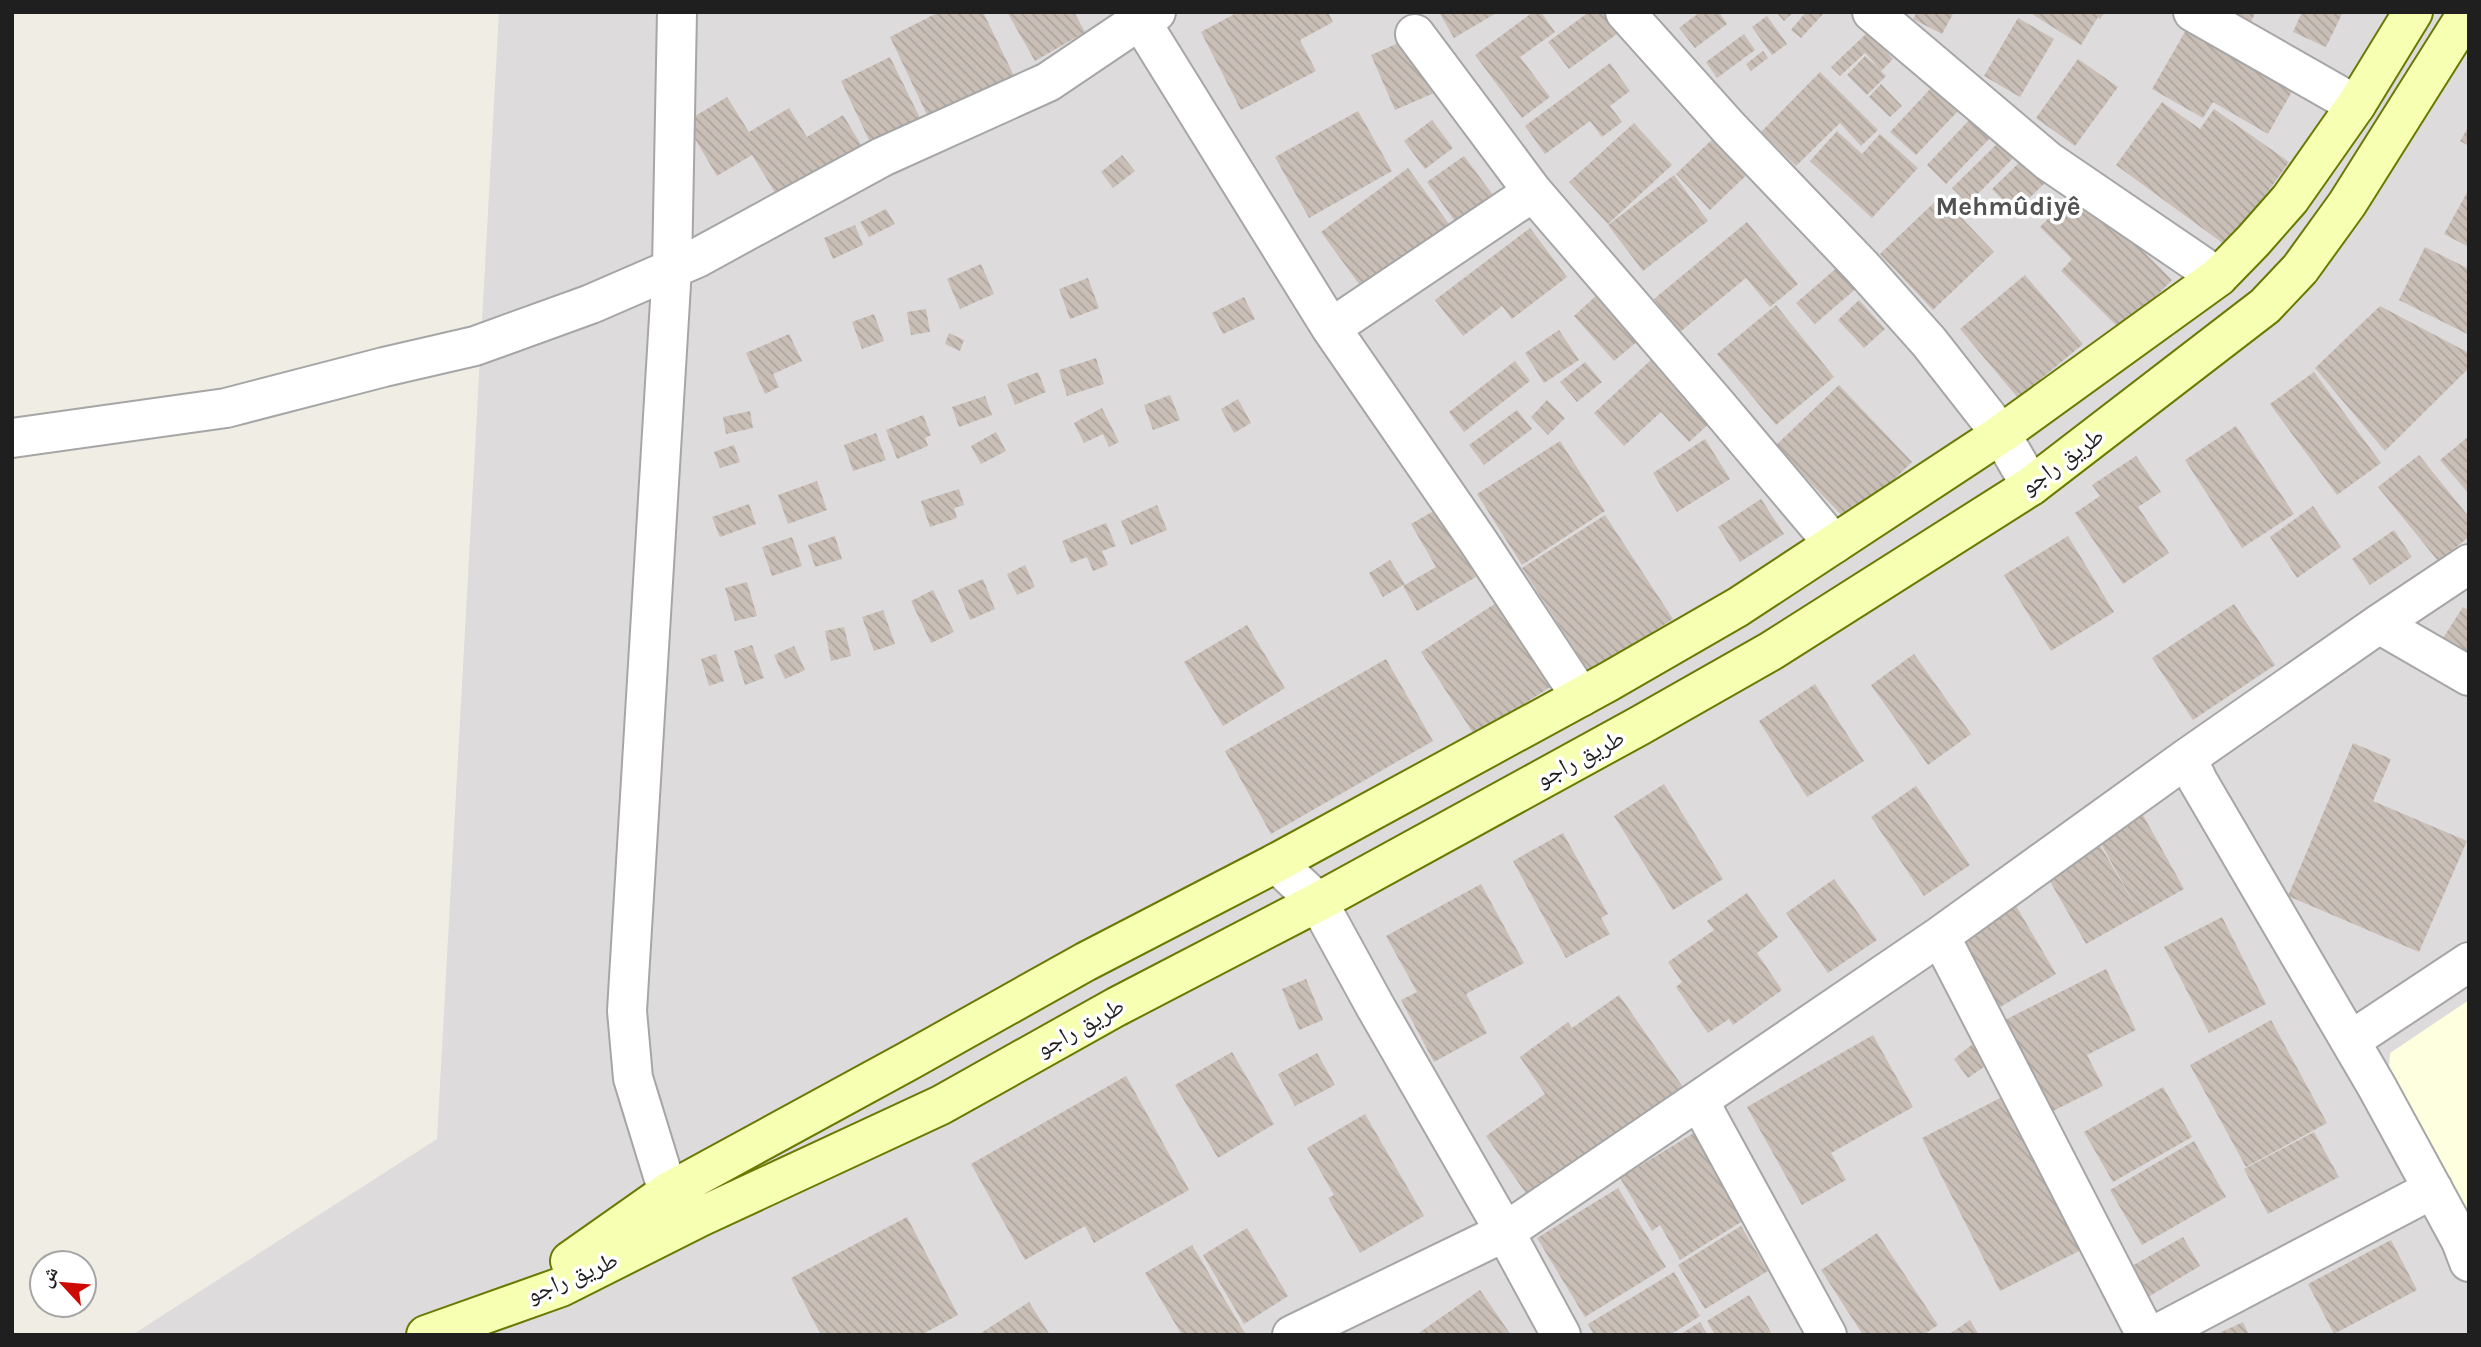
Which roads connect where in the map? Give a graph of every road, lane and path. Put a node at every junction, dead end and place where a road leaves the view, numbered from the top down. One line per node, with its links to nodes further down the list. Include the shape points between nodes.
1 (677, 12): 11 (street)
2 (1625, 12): 14 (street, via 1921,333)
3 (1872, 12): 12 (street, via 2048,161)
4 (2193, 12): 9 (street)
5 (2413, 12): 9 (main road, طريق راجو)
6 (2468, 12): 16 (main road, طريق راجو, via 2347,204 2283,288 2223,340)
7 (1148, 16): 11 (street, via 1048,82 882,157); 13 (street)
8 (1415, 34): 10 (street)
9 (2356, 105): 12 (main road, طريق راجو, via 2290,199)
10 (1533, 192): 13 (street); 17 (street)
11 (672, 268): 15 (street, via 591,304 475,346 226,408); 30 (street, via 627,1011 633,1078)
12 (2218, 277): 14 (main road, طريق راجو)
13 (1331, 328): 21 (street)
14 (2001, 434): 16 (street); 17 (main road, طريق راجو)
15 (12, 438)
16 (2031, 486): 24 (main road, طريق راجو, via 1771,651)
17 (1833, 544): 21 (main road, طريق راجو, via 1738,607)
18 (2469, 564): 19 (street)
19 (2379, 624): 20 (street); 22 (street)
20 (2469, 676)
21 (1581, 696): 23 (main road, طريق راجو)
22 (2187, 758): 25 (street); 27 (street)
23 (1276, 863): 24 (street); 30 (main road, طريق راجو, via 1085,962)
24 (1318, 902): 31 (street); 33 (main road, طريق راجو, via 941,1105 561,1287)
25 (1940, 936): 28 (street); 38 (street)
26 (2469, 962): 27 (street)
27 (2350, 1041): 29 (street)
28 (1699, 1101): 31 (street); 37 (street)
29 (2433, 1189): 32 (street); 39 (street)
30 (668, 1192): 33 (main road, طريق راجو)
31 (1505, 1232): 35 (street); 36 (street)
32 (2469, 1262)
33 (508, 1304): 34 (main road)
34 (426, 1335)
35 (1292, 1335)
36 (1561, 1335)
37 (1827, 1335)
38 (2146, 1335)
39 (2155, 1335)

